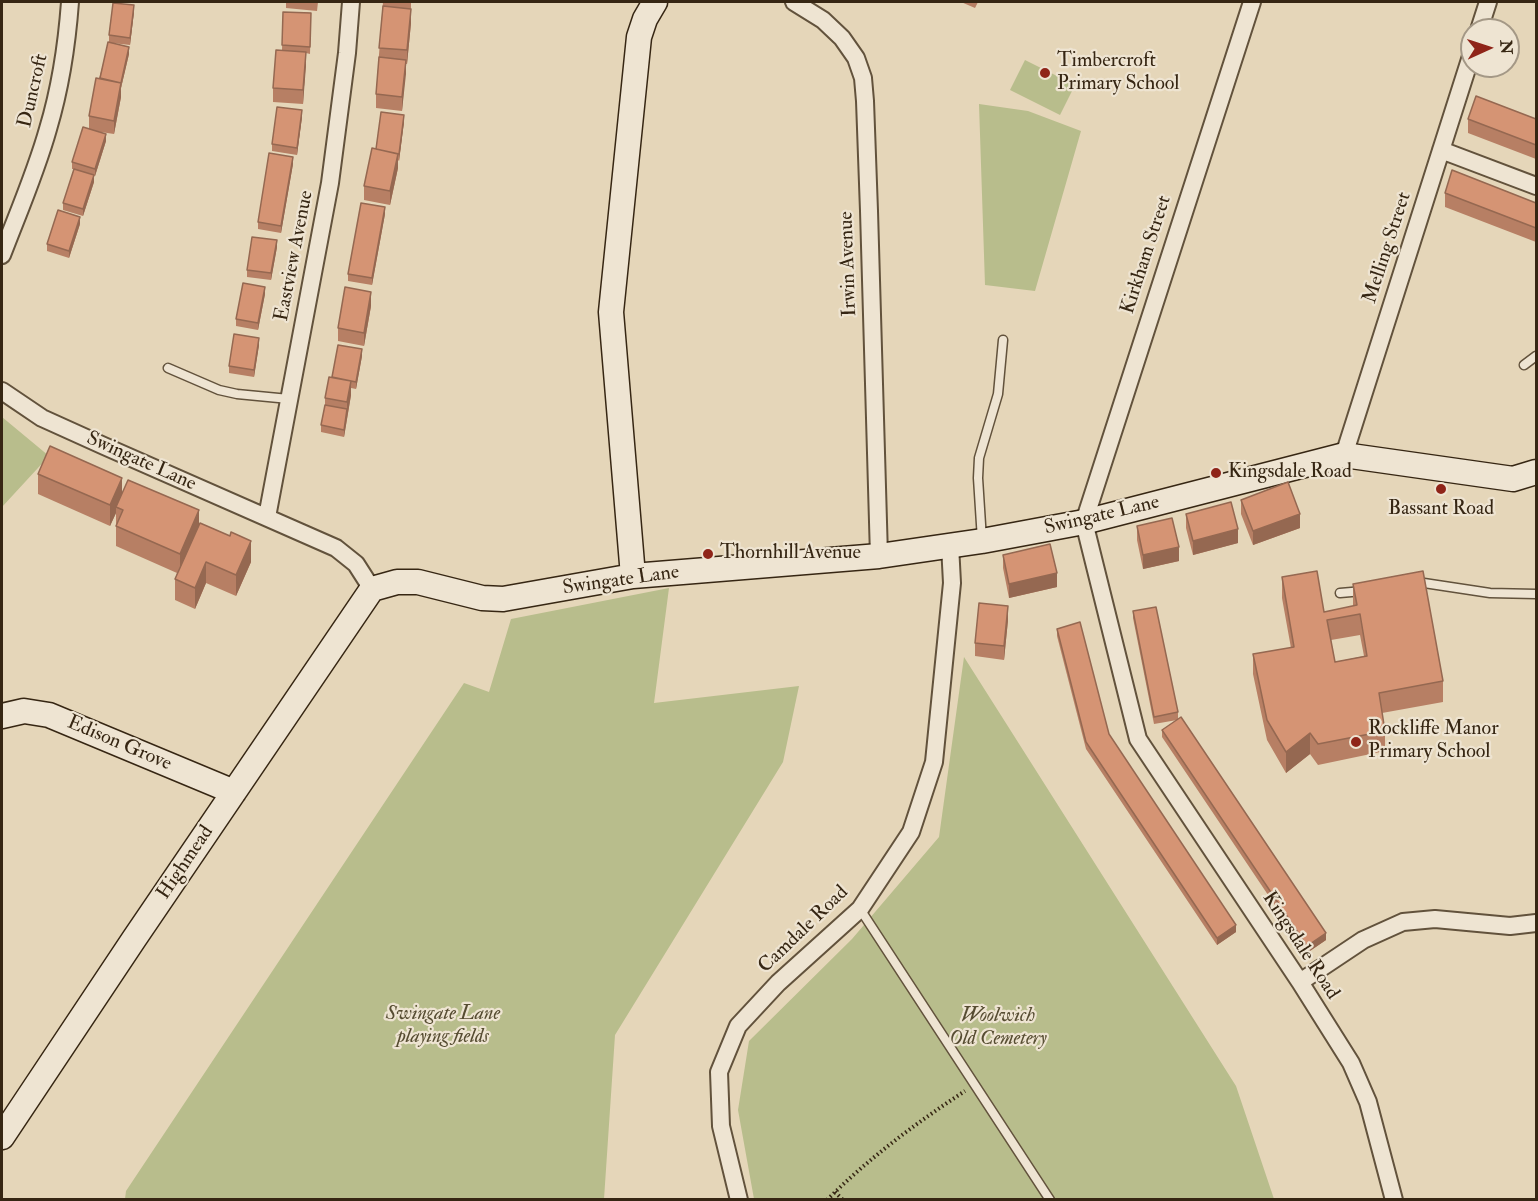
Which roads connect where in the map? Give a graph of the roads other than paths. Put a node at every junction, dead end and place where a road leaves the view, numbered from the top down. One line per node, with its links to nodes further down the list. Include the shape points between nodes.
1 (70, 2): 11 (street, Duncroft, via 49,129)
2 (351, 2): 17 (street, Eastview Avenue, via 330,183)
3 (655, 2): 25 (street, via 639,37 610,312)
4 (794, 2): 24 (street, Irwin Avenue, via 842,38 856,58 863,78)
5 (1252, 2): 21 (street, Kirkham Street)
6 (1488, 2): 7 (street)
7 (1483, 18)
8 (1464, 78): 9 (street, Melling Street)
9 (1441, 150): 10 (street); 18 (street, Melling Street)
10 (1536, 186)
11 (2, 255)
12 (1003, 340): 22 (lane, via 998,394 979,458)
13 (1536, 357): 14 (lane)
14 (1524, 365)
15 (168, 368): 17 (lane, via 219,390)
16 (2, 391): 20 (street, Swingate Lane, via 52,422)
17 (289, 399): 20 (street, Eastview Avenue)
18 (1344, 454): 19 (street, Swingate Lane, via 1513,479); 21 (street, Swingate Lane)
19 (1536, 472)
20 (267, 517): 27 (street, Swingate Lane, via 336,548 356,564)
21 (1083, 522): 22 (street, Swingate Lane); 35 (street, Kingsdale Road, via 1138,739)
22 (982, 541): 23 (street, Swingate Lane)
23 (950, 545): 24 (street, Swingate Lane); 33 (street, Camdale Road, via 952,583 934,762 911,832)
24 (879, 556): 25 (street, Swingate Lane)
25 (633, 576): 27 (street, Swingate Lane, via 502,599 418,582 397,582)
26 (1403, 586): 30 (lane, via 1424,583)
27 (372, 589): 32 (street, Highmead)
28 (1371, 590): 29 (lane)
29 (1340, 593)
30 (1536, 594)
31 (2, 716): 32 (street, Edison Grove, via 24,711 49,715)
32 (234, 792): 36 (street, Highmead)
33 (860, 909): 37 (street, Camdale Road, via 778,983 738,1026 718,1072 721,1126); 38 (lane)
34 (1536, 923): 35 (street, via 1510,926 1434,919 1403,922 1363,940)
35 (1300, 982): 39 (street, Kingsdale Road, via 1351,1063 1368,1102)
36 (2, 1137)
37 (739, 1200)
38 (1050, 1200)
39 (1394, 1200)

